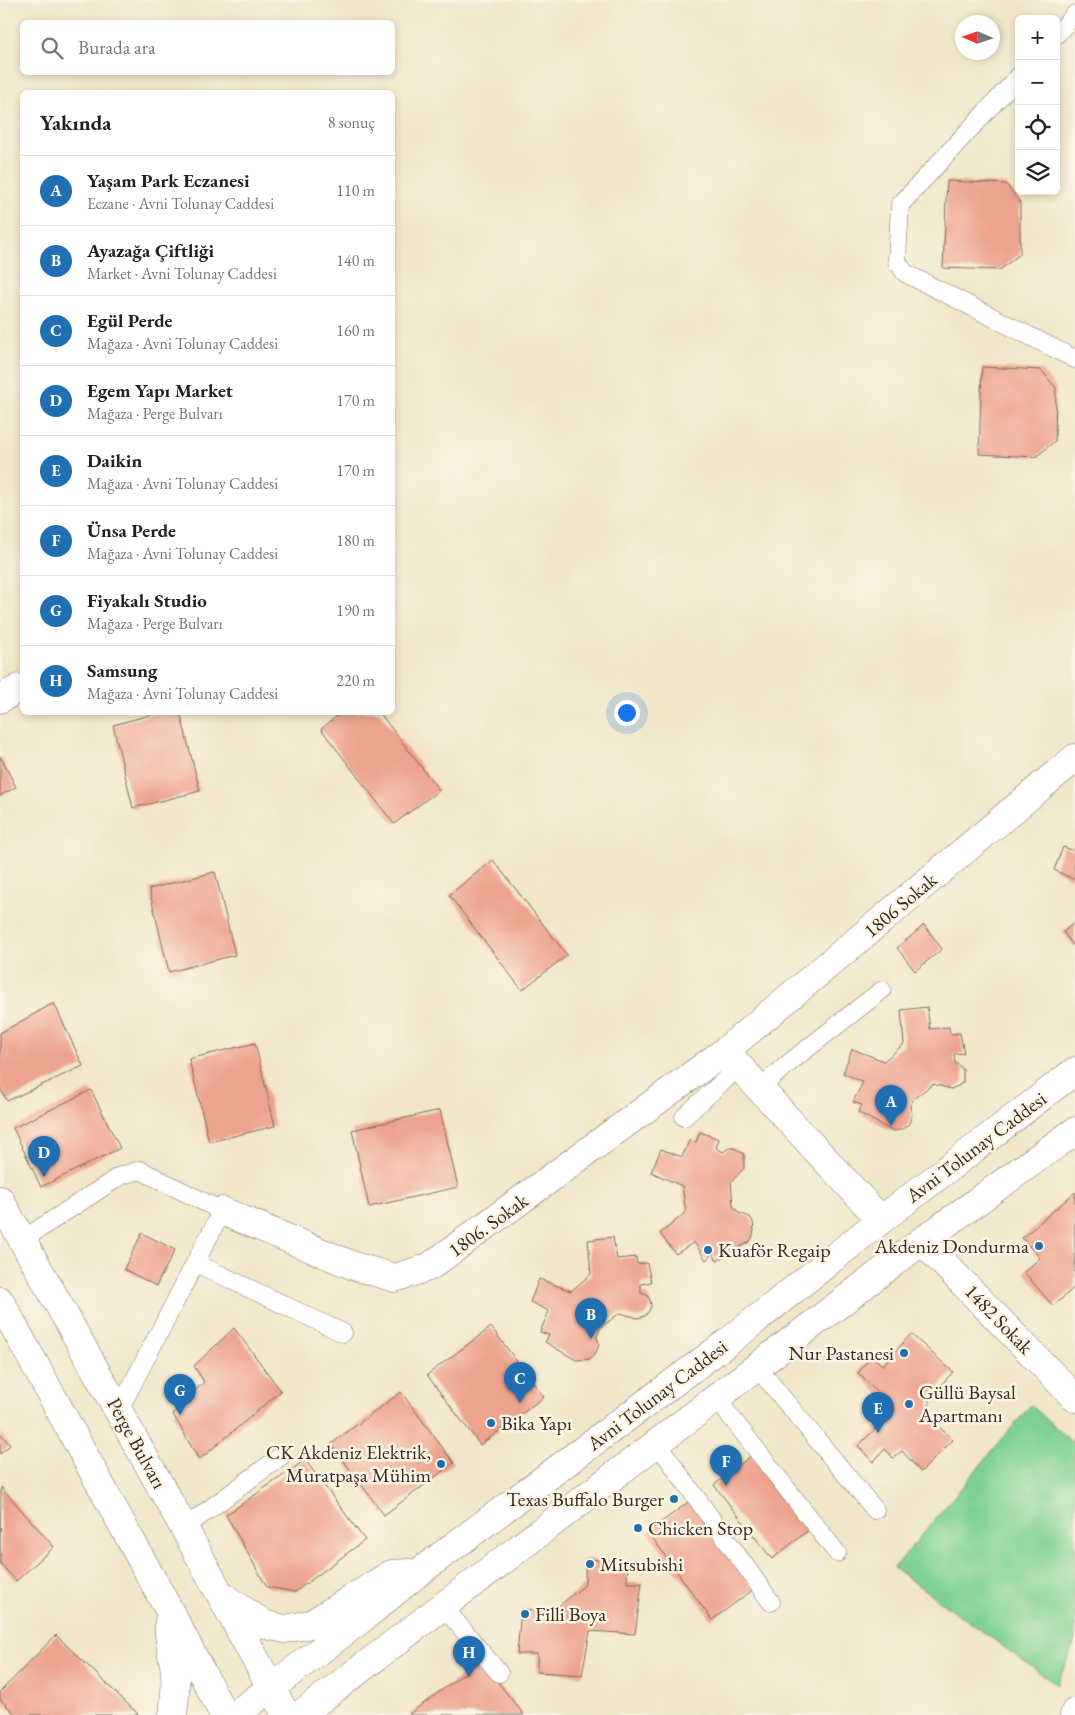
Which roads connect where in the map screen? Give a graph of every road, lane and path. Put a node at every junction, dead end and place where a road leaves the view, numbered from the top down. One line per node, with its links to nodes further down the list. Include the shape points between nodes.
1 (1075, 14): 2 (lane)
2 (1060, 31)
3 (1015, 80): 4 (lane, via 900,205 897,261 905,273)
4 (1075, 359)
5 (1075, 758): 7 (main road, 1806 Sokak)
6 (882, 990): 9 (lane)
7 (733, 1059): 9 (main road); 10 (lane); 13 (main road, 1806. Sokak, via 429,1267 395,1278 354,1266)
8 (1075, 1071): 14 (main road, Avni Tolunay Caddesi)
9 (760, 1088): 14 (main road)
10 (684, 1117)
11 (1075, 1131): 16 (main road, Avni Tolunay Caddesi)
12 (0, 1200): 15 (main road, Perge Bulvarı)
13 (222, 1211): 15 (lane, via 140,1170 120,1176); 17 (lane)
14 (881, 1220): 29 (main road, Avni Tolunay Caddesi, via 728,1342)
15 (22, 1240): 23 (main road, Perge Bulvarı)
16 (922, 1241): 20 (main road, Avni Tolunay Caddesi); 22 (main road, 1482 Sokak)
17 (196, 1263): 19 (lane); 23 (lane)
18 (0, 1301): 33 (main road)
19 (343, 1333)
20 (757, 1367): 21 (main road, Avni Tolunay Caddesi); 26 (lane)
21 (716, 1398): 24 (main road, Avni Tolunay Caddesi); 28 (lane)
22 (1075, 1398)
23 (119, 1410): 27 (main road, Perge Bulvarı)
24 (657, 1443): 31 (lane); 32 (main road, Avni Tolunay Caddesi)
25 (281, 1456): 27 (lane)
26 (875, 1510)
27 (184, 1528): 30 (main road, Perge Bulvarı)
28 (837, 1553)
29 (418, 1573): 30 (main road, via 391,1574 311,1624 285,1629 266,1625); 35 (main road, Avni Tolunay Caddesi)
30 (222, 1596): 35 (main road, Perge Bulvarı)
31 (771, 1602)
32 (443, 1606): 34 (lane); 40 (main road, Avni Tolunay Caddesi)
33 (170, 1612): 36 (main road, via 168,1636 175,1674); 37 (main road)
34 (499, 1673)
35 (271, 1688): 38 (main road, Avni Tolunay Caddesi); 39 (main road, Perge Bulvarı)
36 (173, 1715)
37 (224, 1715)
38 (235, 1715)
39 (286, 1715)
40 (300, 1715)

